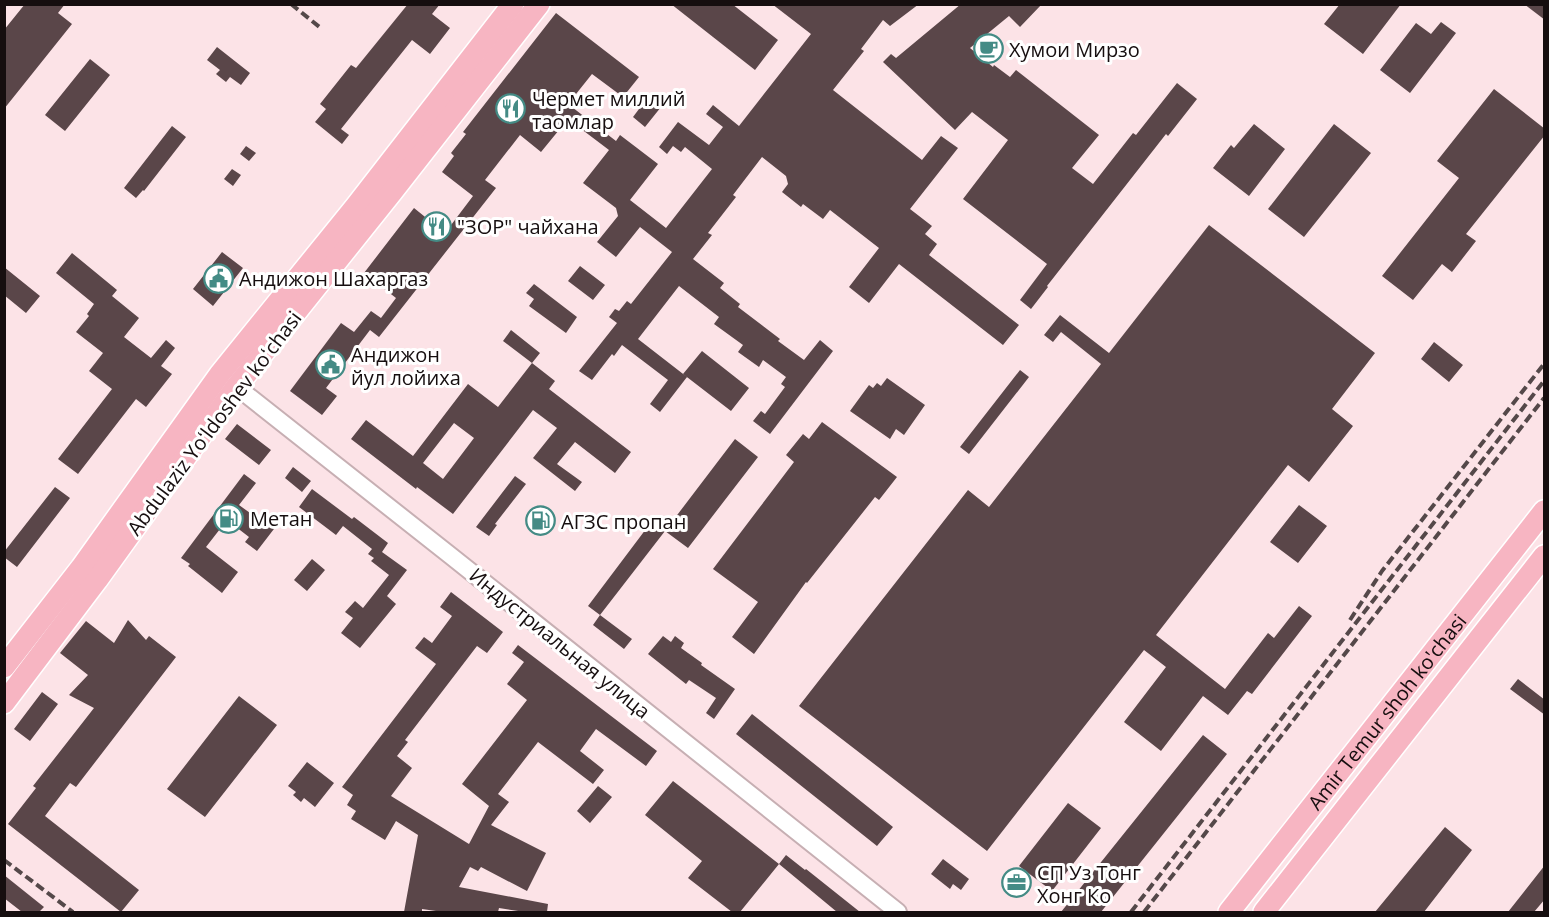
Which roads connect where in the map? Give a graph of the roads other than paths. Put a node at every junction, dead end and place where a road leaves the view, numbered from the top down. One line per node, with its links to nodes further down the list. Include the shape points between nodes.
1 (513, 4): 3 (main road, Abdulaziz Yoʻldoshev koʻchasi)
2 (539, 4): 3 (main road, Abdulaziz Yoʻldoshev koʻchasi, via 392,192)
3 (228, 381): 6 (main road, Abdulaziz Yoʻldoshev koʻchasi); 7 (main road, Abdulaziz Yoʻldoshev koʻchasi, via 97,580); 8 (street, Индустриальная улица)
4 (1545, 511): 9 (main road, Amir Temur shoh ko'chasi)
5 (1545, 556): 10 (main road, Amir Temur shoh ko'chasi)
6 (4, 667)
7 (4, 703)
8 (898, 912)
9 (1230, 912)
10 (1264, 912)

